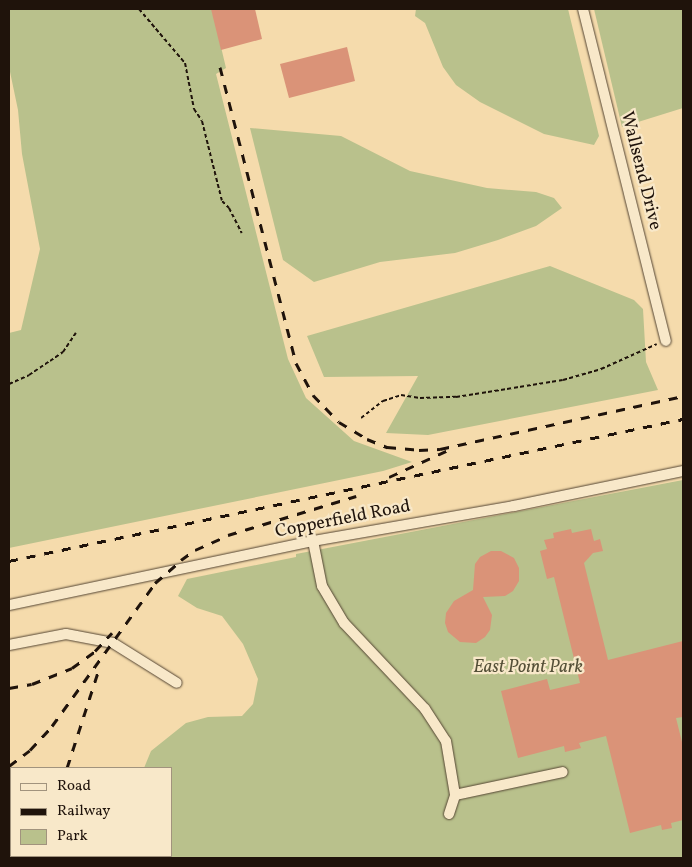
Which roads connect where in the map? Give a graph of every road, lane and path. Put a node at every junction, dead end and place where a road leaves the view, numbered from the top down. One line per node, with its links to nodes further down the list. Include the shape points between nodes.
1 (139, 9): 3 (path, via 184,63 194,109 202,120 222,201)
2 (583, 9): 5 (street, Wallsend Drive)
3 (242, 232)
4 (76, 333): 6 (path, via 63,352)
5 (666, 341): 7 (path, via 601,369 563,380 456,397 400,395 383,401)
6 (9, 384)
7 (361, 418)
8 (683, 472): 9 (street, Copperfield Road, via 514,506)
9 (312, 541): 10 (street, Copperfield Road); 14 (street, via 322,586 344,623 425,709 446,741)
10 (9, 605)
11 (9, 645): 12 (street, via 66,634 105,641)
12 (177, 683)
13 (563, 772): 14 (street)
14 (455, 795): 15 (street)
15 (449, 814)

